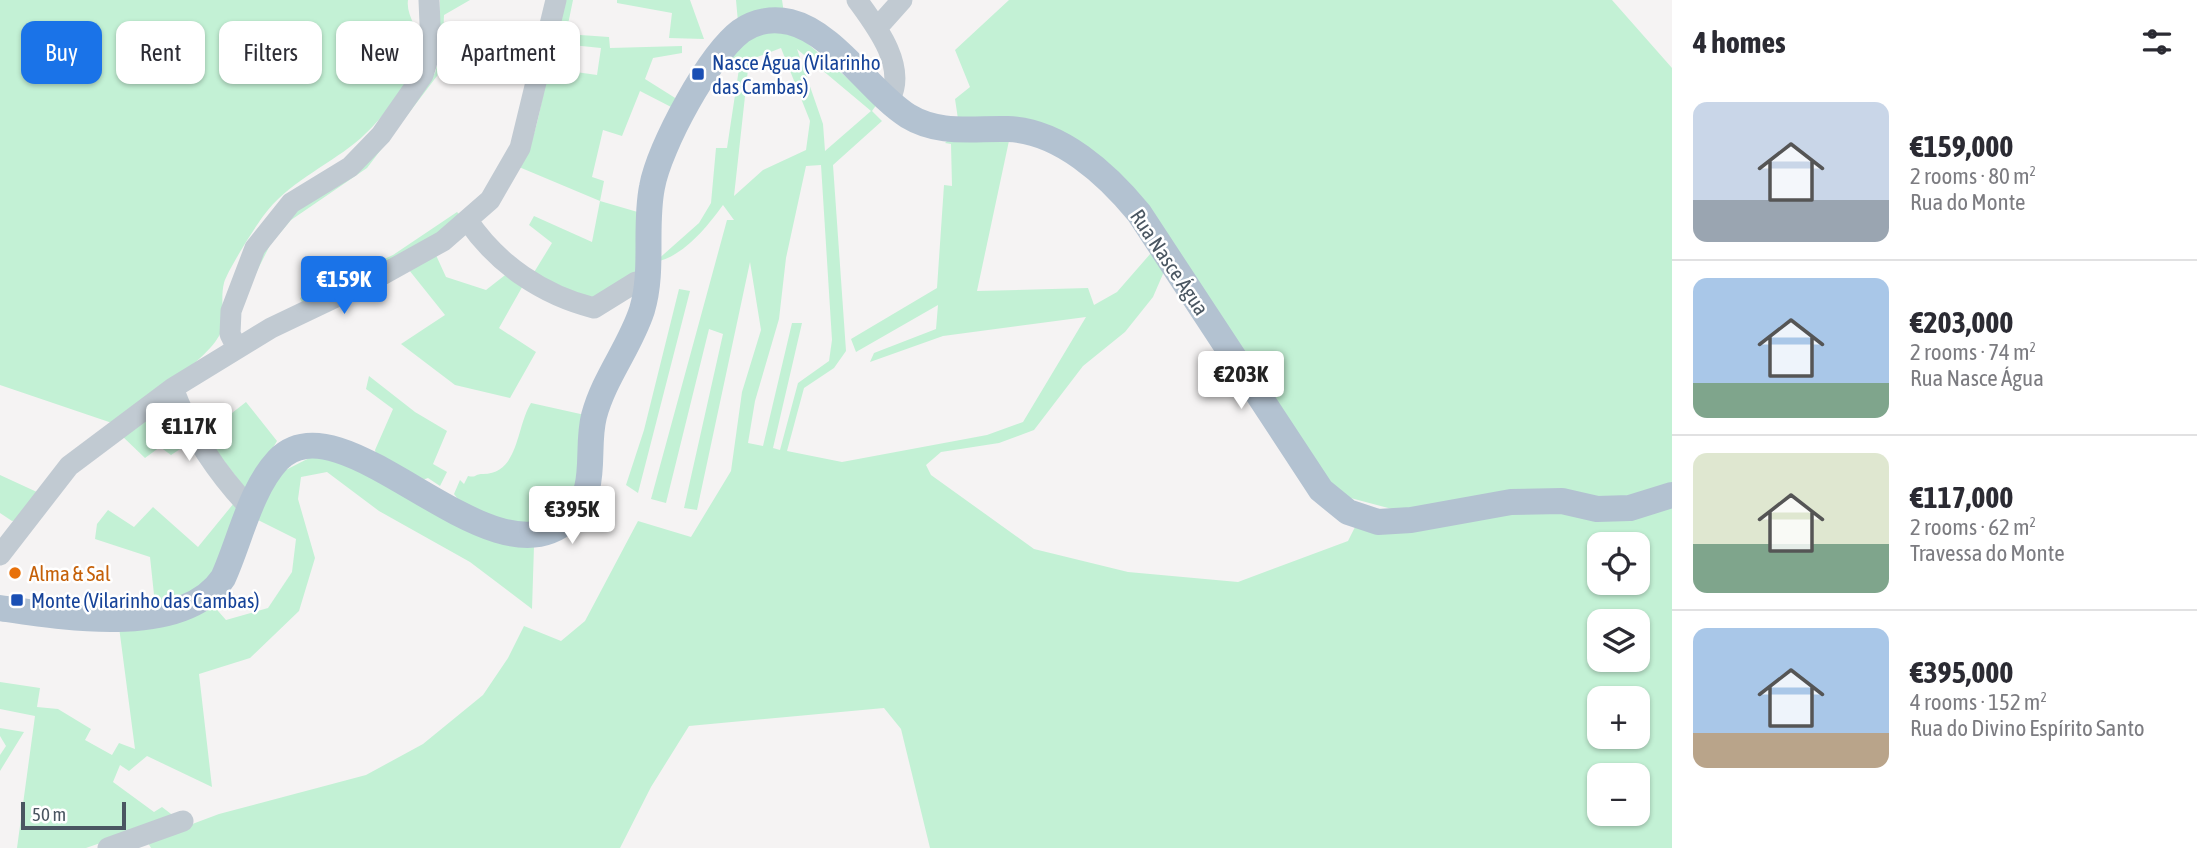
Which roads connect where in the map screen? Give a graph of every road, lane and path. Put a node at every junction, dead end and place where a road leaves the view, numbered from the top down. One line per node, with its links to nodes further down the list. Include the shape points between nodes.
1 (429, 0): 9 (street, via 431,48 423,75 381,135 350,167 291,203 256,248 231,311 230,334)
2 (556, 0): 7 (street, via 520,148 490,201)
3 (857, 0): 5 (street)
4 (902, 0): 5 (street)
5 (877, 28): 6 (street, via 895,68 896,88)
6 (890, 99): 8 (main road, Rua Nasce Água, via 806,28 774,19 741,32 715,62 658,161 649,212); 11 (main road, Rua Nasce Água, via 901,111 931,126 1019,130 1045,137 1104,178 1130,202 1158,242 1311,477 1348,512 1364,520 1395,522 1511,502 1562,501 1597,509)
7 (468, 221): 8 (street, via 506,264 571,302 594,308); 9 (street, via 443,241 380,276)
8 (647, 280): 12 (main road, Rua Nasce Água, via 641,312 595,412 585,496 572,516 555,528 537,535 497,530 344,452 317,445 297,447 278,460)
9 (237, 348): 10 (street)
10 (173, 388): 12 (street, via 209,456); 13 (street, via 69,466)
11 (1672, 495)
12 (251, 509): 14 (main road, Rua Nasce Água, via 223,579 197,604 101,619)
13 (0, 555)
14 (0, 608)
15 (183, 821): 16 (street)
16 (108, 848)

